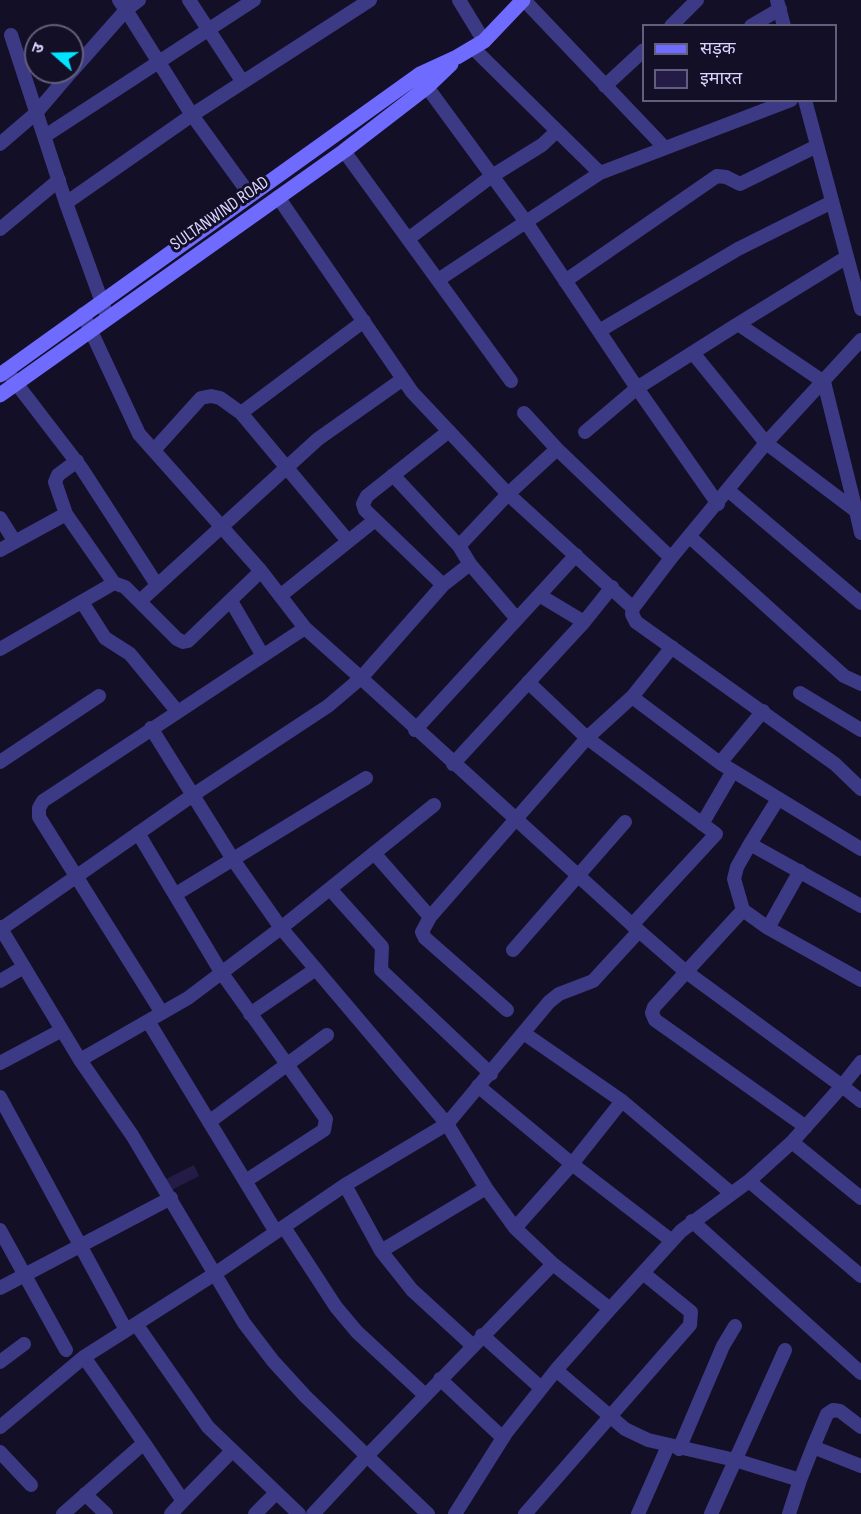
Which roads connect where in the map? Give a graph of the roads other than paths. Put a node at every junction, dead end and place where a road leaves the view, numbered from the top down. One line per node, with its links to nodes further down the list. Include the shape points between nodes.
1 (139, 0): 8 (street)
2 (189, 0): 13 (street)
3 (254, 0): 13 (street)
4 (370, 0): 20 (street)
5 (459, 0): 15 (street)
6 (523, 0): 15 (main road); 22 (street)
7 (697, 0): 10 (street)
8 (123, 5): 17 (street); 19 (street)
9 (778, 5): 11 (street); 12 (street)
10 (672, 24)
11 (754, 24)
12 (783, 24)
13 (206, 30): 19 (street); 20 (street)
14 (12, 35): 26 (street)
15 (479, 44): 18 (main road); 28 (street)
16 (642, 52): 22 (street)
17 (84, 56)
18 (458, 57): 23 (main road, SULTANWIND ROAD); 37 (main road, via 420,74)
19 (159, 62): 27 (street); 29 (street)
20 (242, 81): 27 (street)
21 (61, 84): 26 (street)
22 (605, 86): 32 (street)
23 (427, 87): 33 (main road, SULTANWIND ROAD); 35 (street)
24 (786, 102): 32 (street)
25 (806, 102): 31 (street)
26 (36, 113): 29 (street); 30 (street)
27 (192, 115): 37 (street); 40 (street)
28 (557, 131): 34 (street); 35 (street)
29 (45, 136): 36 (street)
30 (0, 144)
31 (817, 146): 39 (street); 46 (street, via 740,184 717,176)
32 (665, 148): 34 (street)
33 (344, 151): 38 (main road, SULTANWIND ROAD); 43 (street)
34 (600, 173): 41 (street)
35 (492, 176): 41 (street); 43 (street)
36 (59, 180): 40 (street); 42 (street)
37 (250, 195): 47 (main road)
38 (278, 197): 50 (main road, SULTANWIND ROAD); 51 (street)
39 (832, 202): 44 (street); 54 (street, via 738,249)
40 (66, 203): 47 (street)
41 (526, 222): 45 (street); 46 (street)
42 (0, 229)
43 (408, 239): 45 (street)
44 (847, 256): 48 (street); 52 (street)
45 (438, 280): 59 (street)
46 (566, 281): 54 (street)
47 (100, 301): 49 (main road); 50 (street)
48 (861, 309)
49 (83, 314): 53 (street); 57 (main road)
50 (108, 316): 53 (main road, SULTANWIND ROAD)
51 (363, 321): 58 (street); 64 (street)
52 (738, 324): 56 (street); 60 (street)
53 (91, 328): 61 (main road, SULTANWIND ROAD); 70 (street, via 139,434)
54 (599, 331): 62 (street)
55 (861, 340): 60 (street)
56 (693, 353): 62 (street); 68 (street)
57 (3, 372): 61 (street)
58 (403, 379): 66 (street); 72 (street, via 318,439)
59 (511, 381)
60 (824, 382): 68 (street); 77 (street)
61 (17, 383): 63 (main road, SULTANWIND ROAD); 71 (street)
62 (637, 388): 67 (street); 76 (street)
63 (0, 395)
64 (241, 413): 70 (street, via 220,398 201,398); 72 (street)
65 (524, 413): 69 (street)
66 (449, 431): 73 (street); 75 (street)
67 (585, 432)
68 (766, 443): 74 (street); 77 (street)
69 (557, 449): 75 (street); 89 (street)
70 (154, 450): 81 (street)
71 (77, 461): 78 (street, via 55,482); 93 (street)
72 (288, 466): 81 (street); 84 (street)
73 (393, 475): 80 (street, via 365,499 365,510); 86 (street)
74 (729, 491): 76 (street); 101 (street)
75 (508, 494): 86 (street); 88 (street)
76 (718, 504): 83 (street)
77 (858, 511): 82 (street)
78 (66, 514): 85 (street); 92 (street)
79 (0, 518): 85 (street)
80 (375, 520): 84 (street); 94 (street)
81 (222, 526): 91 (street); 93 (street)
82 (861, 533)
83 (690, 537): 89 (street); 111 (street, via 844,676)
84 (348, 541): 97 (street)
85 (15, 542): 87 (street)
86 (459, 546): 90 (street)
87 (0, 550)
88 (576, 555): 95 (street); 96 (street)
89 (671, 558): 102 (street)
90 (471, 564): 94 (street); 103 (street)
91 (261, 571): 97 (street); 99 (street)
92 (114, 583): 98 (street); 100 (street)
93 (157, 585): 98 (street)
94 (443, 585): 109 (street)
95 (612, 587): 102 (street); 104 (street)
96 (539, 595): 103 (street); 104 (street)
97 (280, 596): 105 (street)
98 (140, 601): 99 (street, via 183,642 188,642)
99 (231, 601): 108 (street)
100 (82, 602): 107 (street); 115 (street, via 105,638 130,654)
101 (861, 603)
102 (633, 608): 106 (street, via 633,618)
103 (517, 619): 118 (street)
104 (584, 622): 110 (street)
105 (305, 628): 108 (street); 109 (street)
106 (672, 647): 114 (street); 116 (street)
107 (0, 650)
108 (263, 656): 115 (street)
109 (361, 678): 118 (street); 127 (street, via 328,706)
110 (528, 682): 120 (street); 123 (street)
111 (861, 684)
112 (800, 693): 119 (street)
113 (99, 696): 121 (street)
114 (632, 697): 120 (street); 122 (street)
115 (177, 711): 117 (street)
116 (763, 711): 122 (street); 126 (street, via 835,764)
117 (151, 728): 127 (street); 140 (street, via 43,801 39,817)
118 (415, 730): 123 (street)
119 (861, 730)
120 (587, 738): 130 (street); 132 (street)
121 (0, 762)
122 (720, 763): 124 (street)
123 (453, 764): 130 (street)
124 (733, 771): 128 (street); 132 (street)
125 (366, 778): 137 (street)
126 (861, 789)
127 (193, 795): 133 (street); 137 (street)
128 (778, 799): 134 (street); 135 (street)
129 (434, 805): 136 (street)
130 (517, 820): 139 (street); 145 (street)
131 (625, 822): 139 (street)
132 (702, 824): 148 (street, via 716,834)
133 (138, 833): 140 (street); 142 (street)
134 (750, 844): 138 (street); 144 (street, via 734,879)
135 (861, 849)
136 (374, 853): 141 (street); 145 (street)
137 (234, 861): 142 (street); 147 (street)
138 (800, 871): 143 (street); 149 (street)
139 (577, 876): 148 (street); 150 (street)
140 (76, 878): 146 (street); 158 (street)
141 (330, 889): 147 (street); 168 (street, via 382,947 381,970)
142 (176, 894): 154 (street)
143 (861, 906)
144 (743, 910): 149 (street); 153 (street)
145 (430, 917): 157 (street, via 422,932 425,938)
146 (1, 928): 151 (street)
147 (281, 928): 152 (street); 154 (street)
148 (635, 928): 153 (street); 162 (street, via 593,981 559,994)
149 (768, 928): 155 (street)
150 (513, 950)
151 (24, 967): 156 (street); 161 (street)
152 (316, 969): 159 (street); 175 (street)
153 (685, 971): 170 (street); 176 (street, via 654,1007 655,1020)
154 (221, 972): 158 (street); 159 (street)
155 (861, 980)
156 (0, 981)
157 (507, 1010)
158 (162, 1013): 160 (street)
159 (250, 1014): 167 (street)
160 (148, 1021): 164 (street); 174 (street)
161 (62, 1030): 164 (street); 166 (street)
162 (525, 1034): 168 (street); 172 (street)
163 (327, 1035): 167 (street)
164 (80, 1060): 184 (street)
165 (861, 1062): 170 (street)
166 (0, 1063)
167 (287, 1065): 174 (street); 179 (street, via 327,1124 324,1130)
168 (491, 1074): 169 (street)
169 (478, 1086): 175 (street); 178 (street)
170 (842, 1086): 173 (street); 176 (street)
171 (0, 1097): 191 (street)
172 (622, 1101): 178 (street); 183 (street)
173 (861, 1101)
174 (209, 1122): 179 (street)
175 (447, 1124): 181 (street); 182 (street)
176 (806, 1127): 177 (street)
177 (792, 1142): 180 (street); 185 (street)
178 (572, 1164): 187 (street); 190 (street)
179 (247, 1180): 188 (street)
180 (749, 1181): 183 (street); 197 (street)
181 (345, 1185): 188 (street); 192 (street)
182 (486, 1188): 187 (street); 192 (street)
183 (731, 1193): 186 (street)
184 (171, 1198): 191 (street); 196 (street)
185 (861, 1198)
186 (692, 1221): 190 (street); 210 (street)
187 (515, 1228): 193 (street)
188 (280, 1229): 196 (street); 213 (street, via 357,1332)
189 (0, 1230): 195 (street)
190 (672, 1241): 194 (street)
191 (79, 1246): 195 (street); 201 (street)
192 (381, 1251): 204 (street, via 412,1290)
193 (553, 1264): 199 (street); 202 (street)
194 (643, 1273): 199 (street); 214 (street, via 691,1312 692,1318)
195 (25, 1275): 198 (street); 205 (street)
196 (213, 1275): 201 (street); 223 (street, via 273,1361)
197 (861, 1276)
198 (0, 1288)
199 (610, 1308): 209 (street)
200 (735, 1326): 219 (street)
201 (131, 1327): 207 (street); 222 (street)
202 (482, 1335): 204 (street); 212 (street)
203 (24, 1344): 208 (street)
204 (472, 1345): 211 (street)
205 (66, 1350)
206 (784, 1350): 224 (street)
207 (84, 1357): 215 (street); 218 (street)
208 (0, 1362)
209 (556, 1370): 212 (street); 214 (street)
210 (861, 1373)
211 (440, 1379): 213 (street); 217 (street)
212 (541, 1388): 217 (street)
213 (425, 1395): 223 (street)
214 (611, 1416): 219 (street, via 625,1429); 239 (street)
215 (0, 1427)
216 (861, 1427): 220 (street, via 833,1410 827,1414)
217 (503, 1438): 238 (street)
218 (144, 1443): 229 (street); 230 (street)
219 (674, 1447): 224 (street); 240 (street)
220 (813, 1447): 225 (street); 226 (street)
221 (0, 1452): 227 (street)
222 (231, 1452): 228 (street); 230 (street)
223 (368, 1456): 236 (street); 237 (street)
224 (735, 1460): 226 (street); 241 (street)
225 (861, 1466)
226 (800, 1480): 242 (street)
227 (31, 1485)
228 (276, 1493): 234 (street); 235 (street)
229 (85, 1494): 231 (street); 232 (street)
230 (183, 1501): 233 (street)
231 (63, 1514)
232 (106, 1514)
233 (171, 1514)
234 (255, 1514)
235 (299, 1514)
236 (313, 1514)
237 (428, 1514)
238 (454, 1514)
239 (525, 1514)
240 (638, 1514)
241 (711, 1514)
242 (789, 1514)

